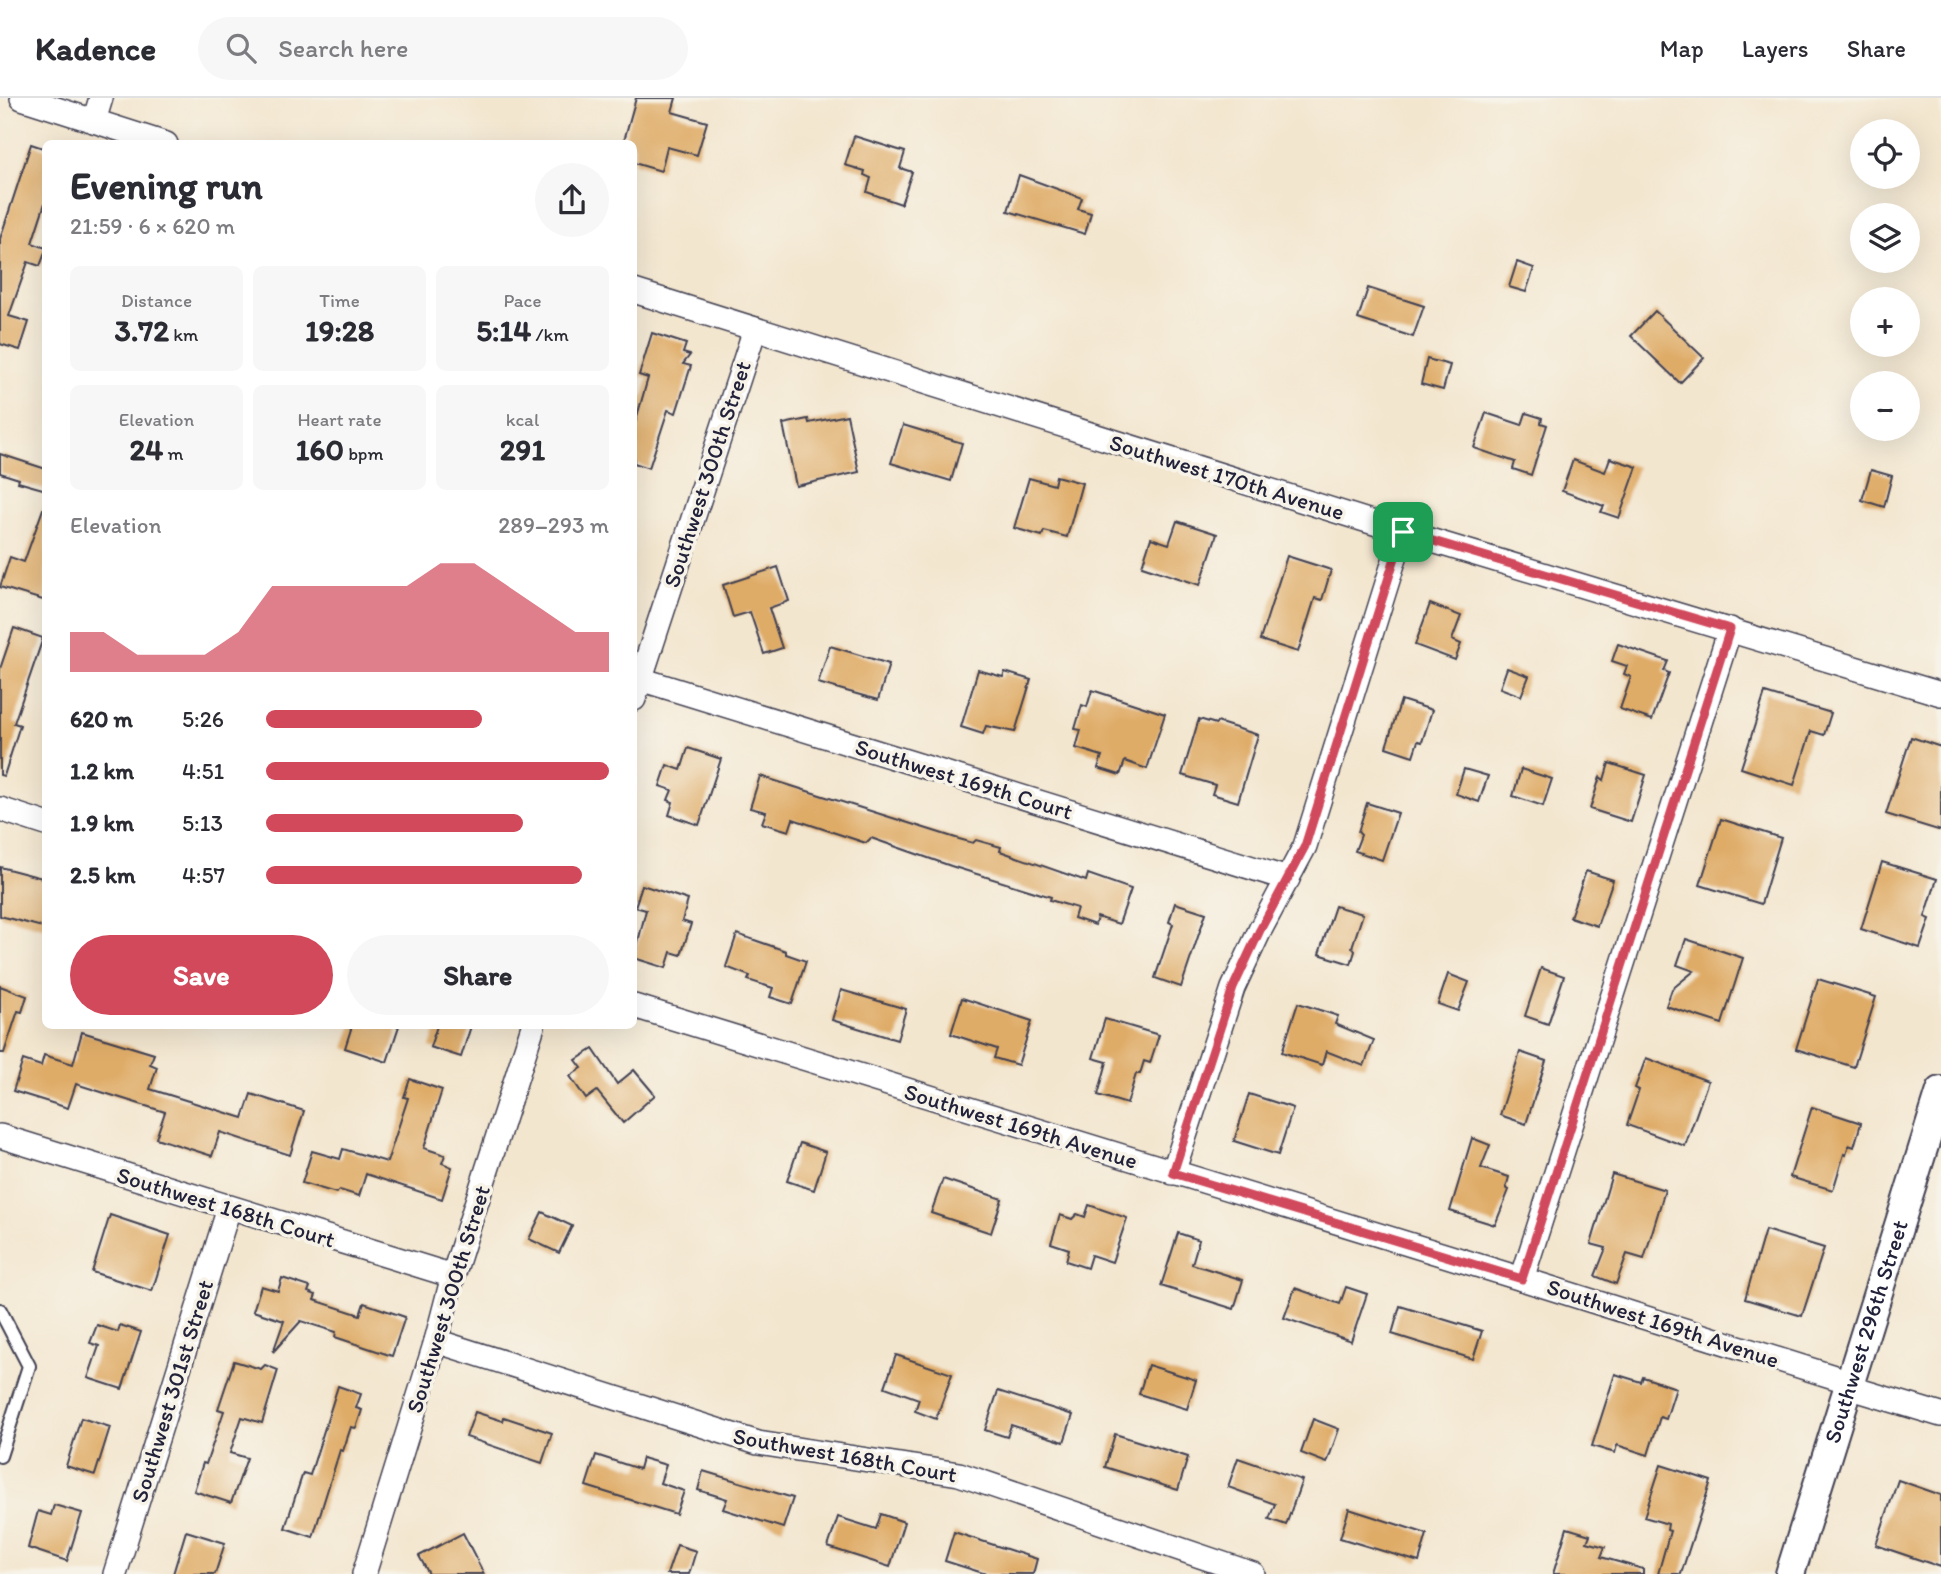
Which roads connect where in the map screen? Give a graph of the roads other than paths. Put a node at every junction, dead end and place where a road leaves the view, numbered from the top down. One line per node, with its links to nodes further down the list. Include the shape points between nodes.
1 (22, 98): 3 (street)
2 (101, 98): 3 (street)
3 (94, 121): 4 (street)
4 (153, 140)
5 (637, 292): 6 (street, Southwest 170th Avenue)
6 (755, 329): 7 (street, Southwest 170th Avenue); 9 (street, Southwest 300th Street)
7 (1403, 532): 8 (street, Southwest 170th Avenue); 13 (street, via 1305,846)
8 (1730, 629): 10 (street, Southwest 170th Avenue); 21 (street)
9 (637, 689): 13 (street, Southwest 169th Court)
10 (1941, 694)
11 (0, 809): 12 (street)
12 (42, 821)
13 (1288, 879): 18 (street, via 1233,988)
14 (637, 1007): 18 (street, Southwest 169th Avenue)
15 (532, 1029): 20 (street, Southwest 300th Street)
16 (1941, 1091): 24 (street, Southwest 296th Street)
17 (0, 1136): 19 (street, Southwest 168th Court)
18 (1173, 1173): 21 (street, Southwest 169th Avenue)
19 (229, 1208): 20 (street, Southwest 168th Court); 27 (street, Southwest 301st Street)
20 (453, 1276): 23 (street, Southwest 300th Street)
21 (1522, 1279): 24 (street, Southwest 169th Avenue)
22 (0, 1310): 26 (lane, via 29,1366)
23 (436, 1340): 28 (street, Southwest 300th Street); 29 (street, Southwest 168th Court, via 758,1443 959,1474)
24 (1849, 1385): 25 (street, Southwest 169th Avenue); 30 (street, Southwest 296th Street)
25 (1941, 1415)
26 (0, 1456)
27 (116, 1574)
28 (364, 1574)
29 (1253, 1574)
30 (1790, 1574)

